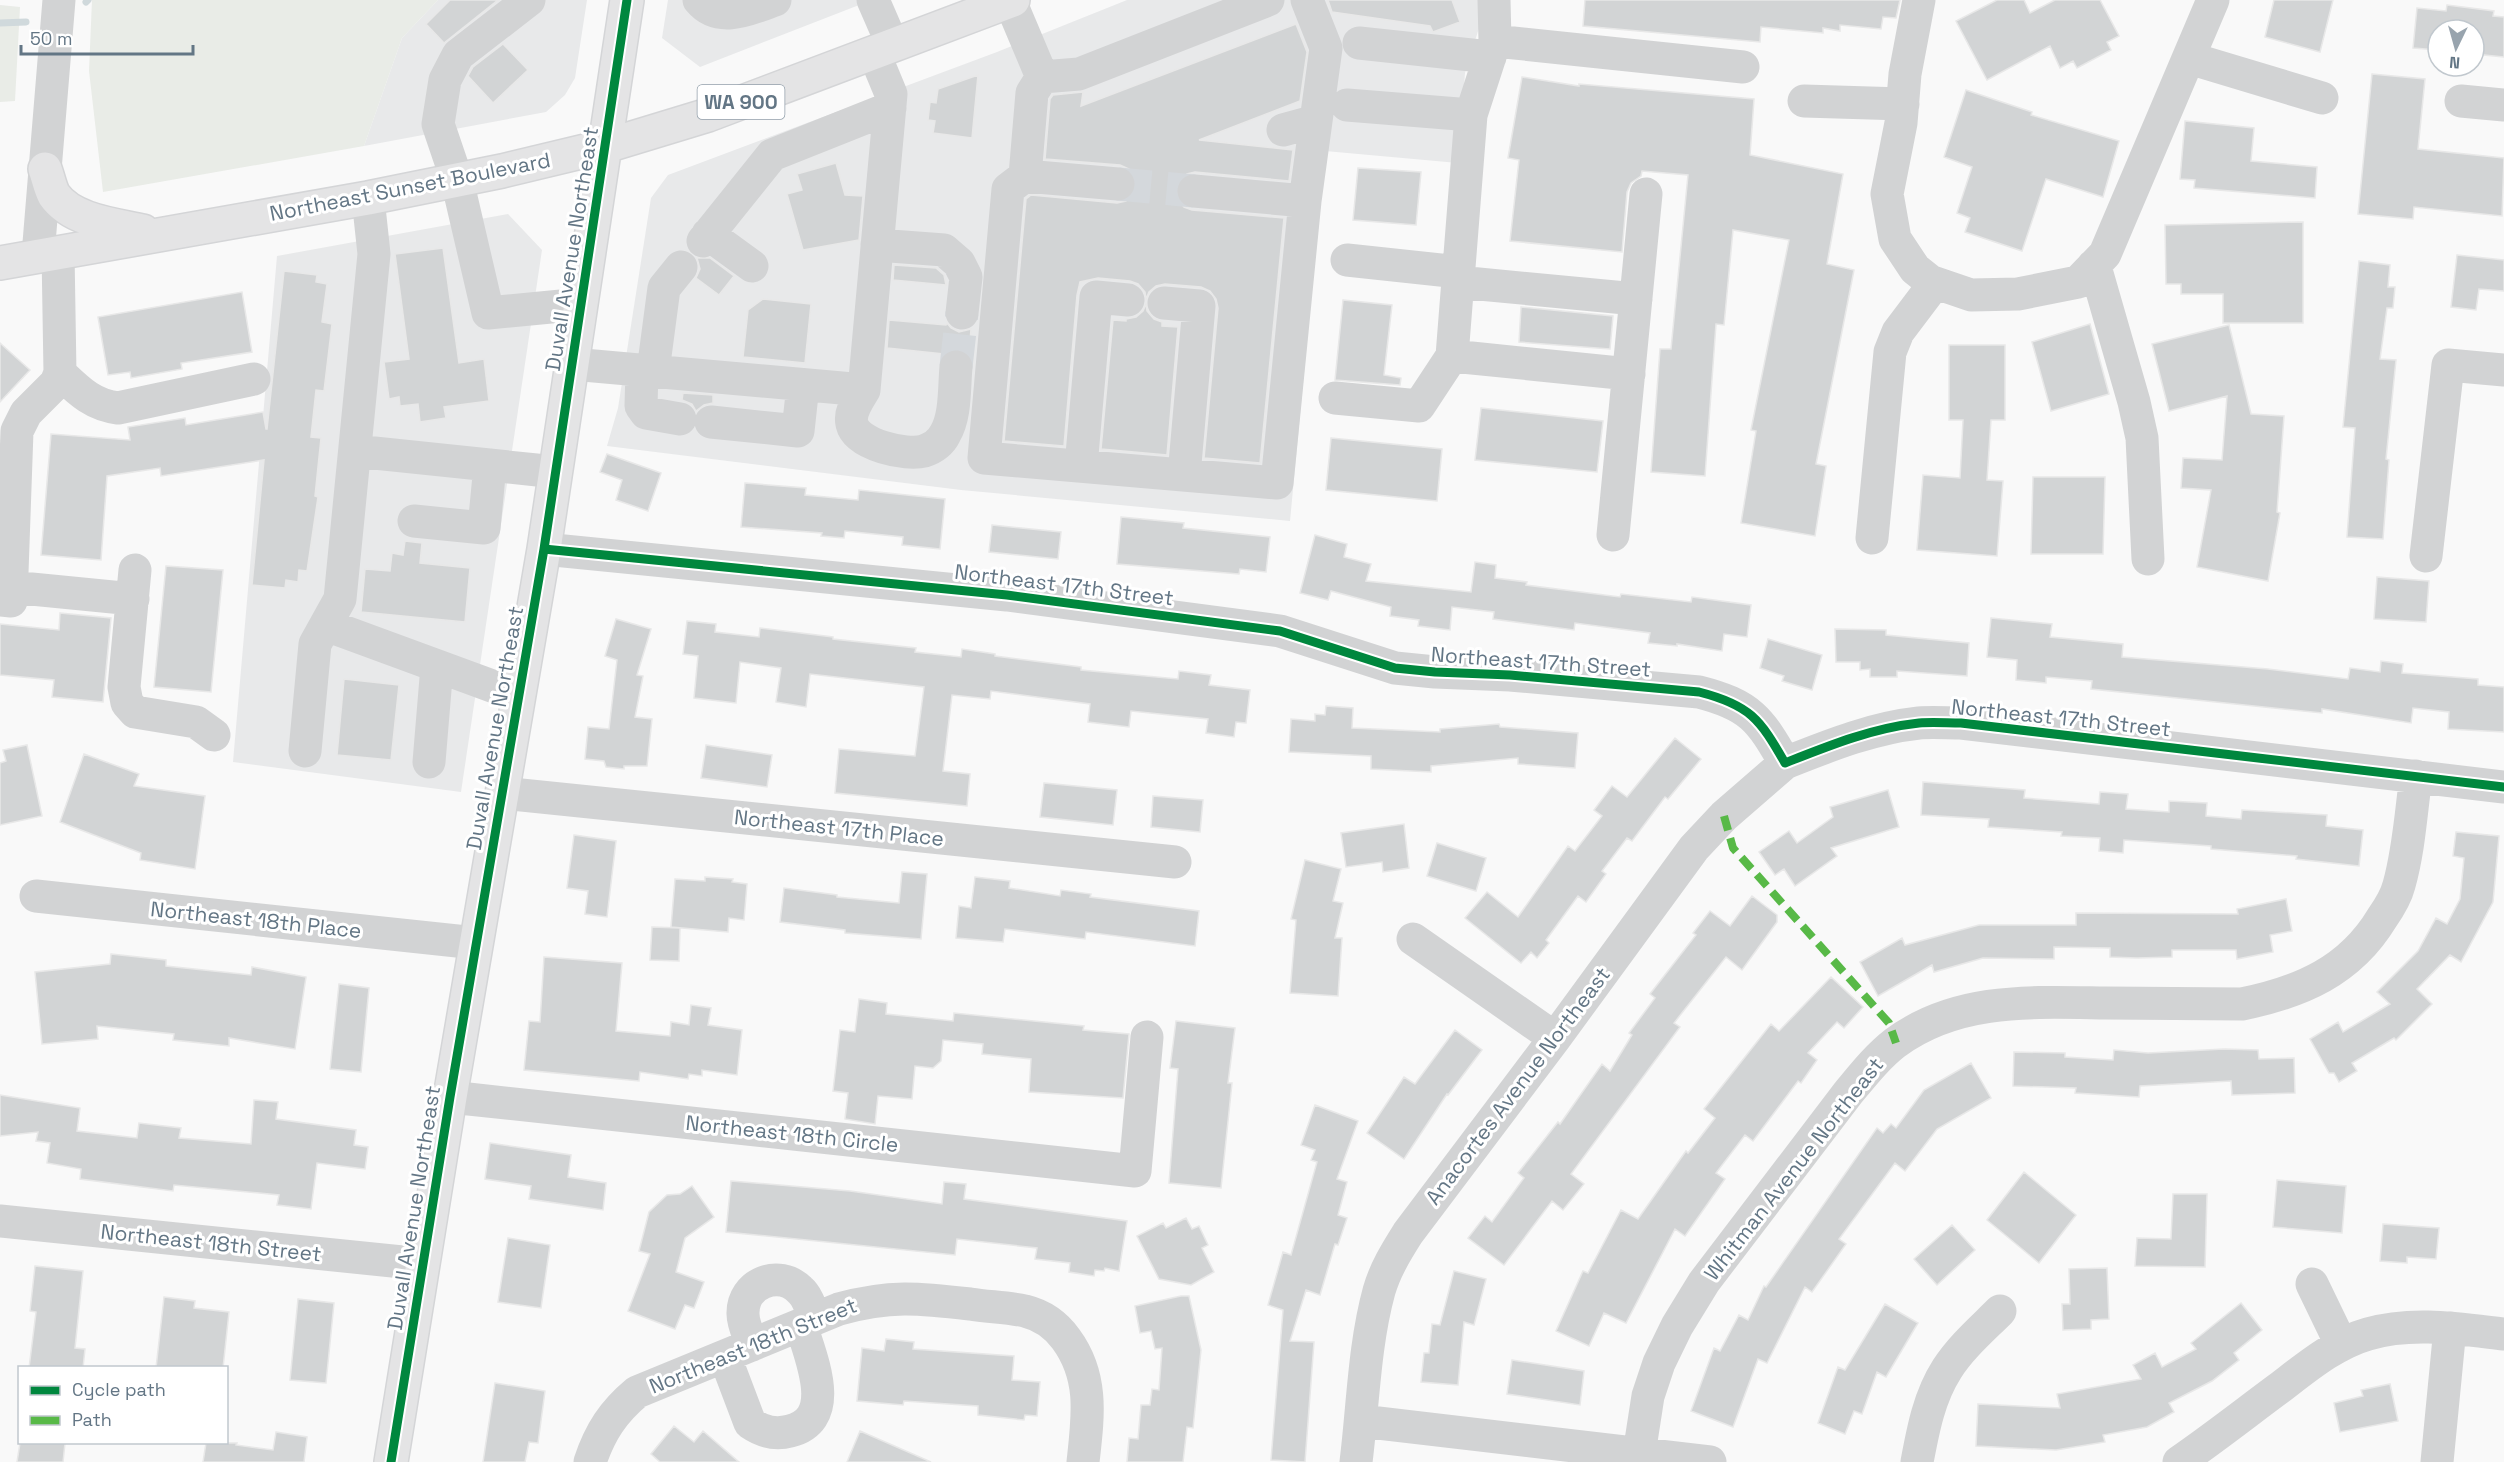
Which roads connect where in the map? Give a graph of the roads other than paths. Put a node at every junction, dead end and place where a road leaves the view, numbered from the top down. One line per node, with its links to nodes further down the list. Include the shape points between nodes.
1 (59, 0): 31 (street)
2 (530, 0): 33 (street, via 458,55 445,80 438,124)
3 (627, 0): 30 (main road, Duvall Avenue Northeast)
4 (699, 0): 5 (street, via 714,12 725,14)
5 (775, 0)
6 (873, 0): 15 (street)
7 (1012, 0): 15 (main road, Northeast Sunset Boulevard / WA 900); 19 (street)
8 (1268, 0): 13 (street)
9 (1307, 0): 28 (street, via 1326,48)
10 (1494, 0): 16 (street)
11 (1919, 0): 23 (street)
12 (2213, 0): 17 (street)
13 (1210, 10): 19 (street, via 1079,74)
14 (1359, 43): 16 (street)
15 (884, 49): 26 (street); 30 (main road, Northeast Sunset Boulevard / WA 900, via 708,115)
16 (1493, 49): 18 (street); 27 (street)
17 (2189, 58): 20 (street); 45 (street, via 2105,254)
18 (1743, 67)
19 (1042, 77): 32 (street, via 1032,93)
20 (2322, 98)
21 (1804, 100): 23 (street)
22 (2461, 101): 25 (street)
23 (1903, 104): 48 (street, via 1887,194 1895,239 1915,269)
24 (1347, 105): 27 (street)
25 (2504, 105)
26 (890, 108): 40 (street); 44 (street, via 772,155 705,237)
27 (1471, 115): 47 (street)
28 (1316, 121): 29 (street); 38 (street)
29 (1283, 130)
30 (606, 146): 33 (main road, Northeast Sunset Boulevard / WA 900); 52 (main road, Duvall Avenue Northeast)
31 (45, 169): 39 (main road, via 54,194 70,209 91,219); 41 (street)
32 (1025, 176): 34 (street); 67 (street, via 1008,189 984,458)
33 (457, 180): 37 (main road, Northeast Sunset Boulevard / WA 900); 52 (street, via 488,313)
34 (1118, 184)
35 (1194, 191): 38 (street)
36 (1646, 194): 49 (street)
37 (368, 198): 39 (main road, Northeast Sunset Boulevard / WA 900); 65 (street, via 374,254)
38 (1305, 201): 69 (street, via 1277,483)
39 (157, 234): 41 (main road, Northeast Sunset Boulevard / WA 900)
40 (877, 245): 53 (street, via 944,250 959,263 966,277); 63 (street)
41 (48, 254): 43 (main road, Northeast Sunset Boulevard / WA 900); 59 (street)
42 (1347, 260): 47 (street)
43 (0, 263)
44 (752, 266)
45 (2092, 266): 48 (street, via 2078,282 2018,294 1971,295); 75 (street, via 2142,438)
46 (681, 267): 58 (street, via 664,288)
47 (1458, 277): 49 (street); 54 (street)
48 (1935, 283): 72 (street, via 1898,332 1890,352)
49 (1636, 299): 60 (street)
50 (1128, 300): 67 (street, via 1096,297)
51 (1164, 303): 69 (street, via 1199,306)
52 (582, 304): 55 (main road, Duvall Avenue Northeast)
53 (962, 313)
54 (1452, 356): 60 (street); 64 (street, via 1419,406)
55 (572, 364): 58 (street); 68 (main road, Duvall Avenue Northeast)
56 (956, 367): 63 (street, via 950,426 940,441 925,451 906,451 861,438 852,424 852,416)
57 (2504, 370): 74 (street, via 2448,365)
58 (648, 371): 62 (street); 62 (street, via 641,406 646,413 798,431)
59 (60, 373): 61 (street, via 87,398 102,406 118,408); 76 (street, via 56,383 26,413 17,430)
60 (1629, 374): 71 (street)
61 (254, 379)
62 (803, 385): 63 (street)
63 (864, 390)
64 (1335, 398)
65 (355, 451): 66 (street); 77 (street, via 340,599)
66 (490, 465): 68 (street); 70 (street, via 484,528)
67 (1081, 466): 69 (street)
68 (556, 472): 73 (main road, Duvall Avenue Northeast)
69 (1184, 475)
70 (414, 521)
71 (1613, 535)
72 (1872, 538)
73 (544, 549): 79 (main road, Duvall Avenue Northeast); 83 (street, Northeast 17th Street, via 1007,595 1280,631 1395,668 1699,692 1720,697 1756,718)
74 (2426, 556)
75 (2148, 559)
76 (6, 594): 80 (street, via 134,585 124,687 127,703 135,712 196,722)
77 (326, 625): 78 (street); 81 (street, via 315,644)
78 (437, 666): 79 (street); 82 (street)
79 (519, 696): 86 (main road, Duvall Avenue Northeast)
80 (214, 735)
81 (305, 751)
82 (429, 762)
83 (1785, 763): 84 (street, Northeast 17th Street, via 1837,742 1882,730 1920,723 1961,723); 92 (street, Anacortes Avenue Northeast, via 1694,848)
84 (2416, 776): 85 (street, Northeast 17th Street); 104 (street, Whitman Avenue Northeast, via 2399,888 2372,936 2354,956 2329,974 2276,998 2242,1004 2018,1002 1980,1007 1926,1025 1896,1043 1848,1092 1704,1282 1659,1363)
85 (2504, 787)
86 (502, 793): 87 (street, Northeast 17th Place); 90 (main road, Duvall Avenue Northeast)
87 (1175, 862)
88 (36, 896): 90 (street, Northeast 18th Place)
89 (1413, 939): 92 (street)
90 (476, 944): 93 (main road, Duvall Avenue Northeast)
91 (1148, 1037): 93 (street, Northeast 18th Circle, via 1135,1171)
92 (1555, 1038): 103 (street, Anacortes Avenue Northeast, via 1392,1258 1379,1290 1372,1324)
93 (450, 1097): 95 (main road, Duvall Avenue Northeast)
94 (0, 1221): 95 (street, Northeast 18th Street)
95 (422, 1264): 105 (main road, Duvall Avenue Northeast)
96 (2312, 1284): 101 (street)
97 (2000, 1311): 110 (street, via 1946,1370 1933,1396)
98 (808, 1322): 102 (street, Northeast 18th Street); 102 (street, via 802,1291 784,1280 763,1281 754,1287 744,1305); 102 (street, via 819,1393 812,1415 794,1430 771,1433 750,1423); 107 (street, Northeast 18th Street, via 872,1300 899,1298 1026,1311 1046,1319 1077,1354 1084,1375 1087,1399)
99 (2450, 1328): 100 (street); 101 (street, via 2401,1328); 112 (street)
100 (2504, 1334)
101 (2341, 1344): 111 (street)
102 (739, 1351): 106 (street, Northeast 18th Street, via 637,1392 604,1426)
103 (1361, 1421): 104 (street); 108 (street, Anacortes Avenue Northeast)
104 (1640, 1454): 109 (street)
105 (391, 1462)
106 (590, 1462)
107 (1083, 1462)
108 (1356, 1462)
109 (1710, 1462)
110 (1917, 1462)
111 (2179, 1462)
112 (2437, 1462)

